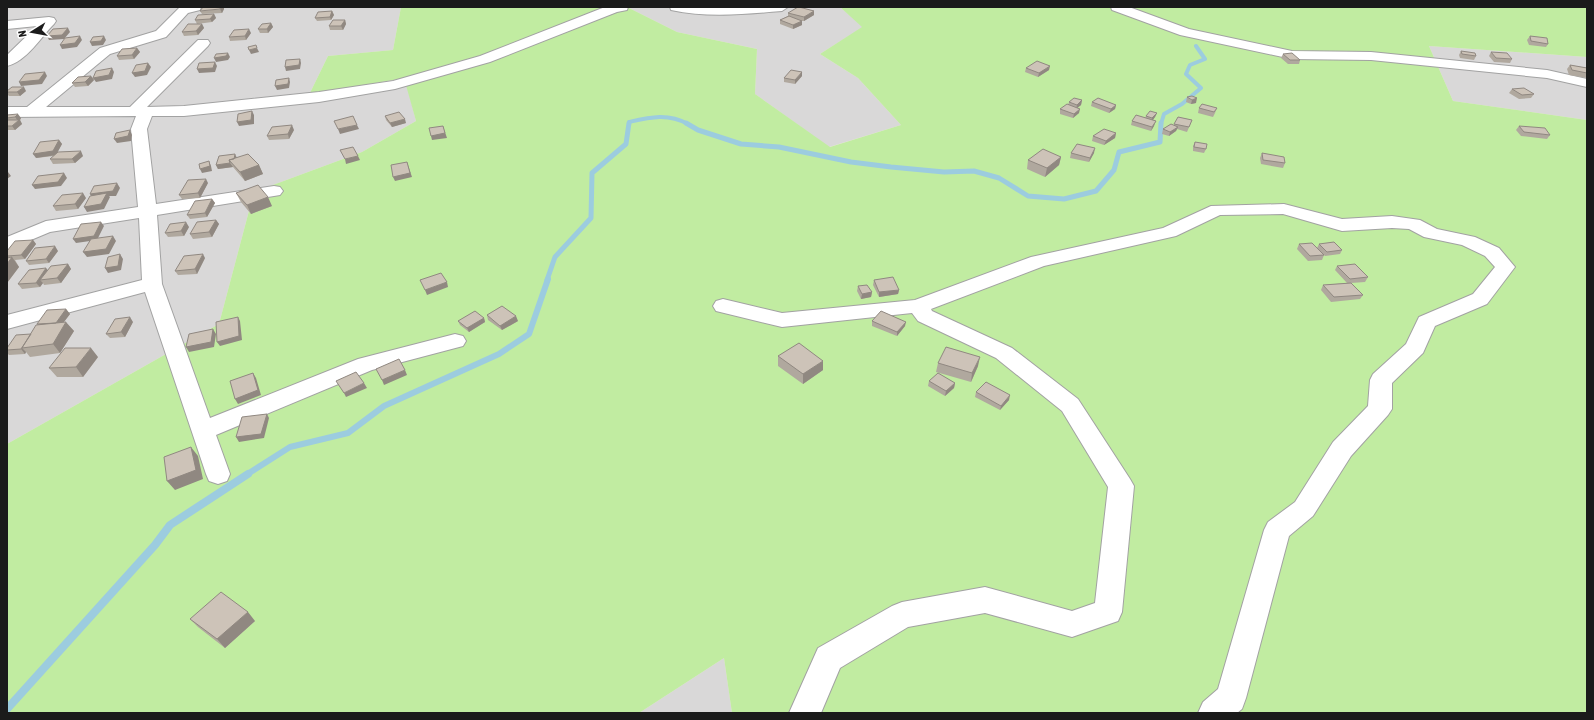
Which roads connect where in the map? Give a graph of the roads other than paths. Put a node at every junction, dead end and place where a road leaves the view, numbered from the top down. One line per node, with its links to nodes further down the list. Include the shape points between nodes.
1 (195, 7): 12 (street, via 183,10 161,34 105,51)
2 (622, 7): 11 (street, via 485,60 395,85 319,97 184,111)
3 (676, 7): 4 (street, via 700,10)
4 (782, 7)
5 (1116, 7): 9 (street, via 1185,32 1292,55 1371,56 1547,74)
6 (7, 25): 8 (street, via 50,21)
7 (203, 43): 11 (street)
8 (7, 62)
9 (1587, 82)
10 (7, 112): 12 (street)
11 (140, 112): 12 (street); 14 (street, via 139,129)
12 (30, 113)
13 (274, 191): 14 (street)
14 (148, 212): 15 (street, via 46,227); 16 (street)
15 (7, 244)
16 (152, 284): 19 (street); 21 (street)
17 (723, 306): 18 (street, via 782,320)
18 (918, 306): 23 (street, via 925,316 1004,353 1070,405 1122,486 1108,612 1072,624 985,600 902,615 829,658); 24 (street, via 1038,261 1169,232 1217,210 1284,209 1342,225 1392,222 1413,224 1430,233 1468,241 1492,252 1505,267 1480,299 1426,322 1415,348 1381,380 1380,409 1342,448 1304,509 1277,530 1231,698)
19 (7, 322)
20 (455, 341): 21 (street, via 366,364)
21 (202, 431): 22 (street)
22 (218, 474)
23 (805, 713)
24 (1214, 713)

